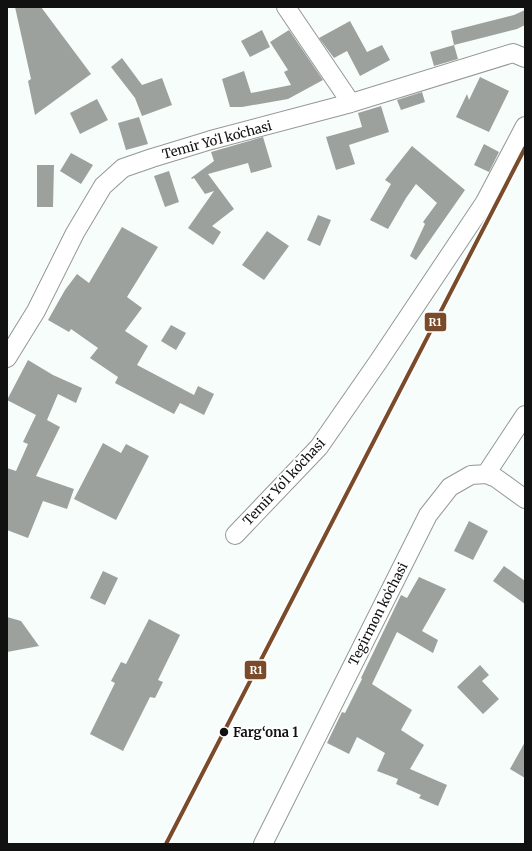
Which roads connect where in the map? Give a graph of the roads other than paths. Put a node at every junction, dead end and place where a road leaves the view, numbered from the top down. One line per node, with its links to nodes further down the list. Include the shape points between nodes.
1 (286, 7): 3 (street)
2 (521, 52): 3 (street, Temir Yoʻl koʻchasi)
3 (351, 103): 5 (street, Temir Yoʻl koʻchasi, via 212,140 123,168 103,186)
4 (525, 126): 9 (street, Temir Yoʻl koʻchasi, via 485,202 319,447)
5 (7, 358)
6 (525, 415): 7 (street)
7 (486, 474): 8 (street, via 496,478); 10 (street, Tegirmon koʻchasi, via 472,475 450,487 428,514)
8 (525, 499)
9 (235, 535)
10 (263, 844)

